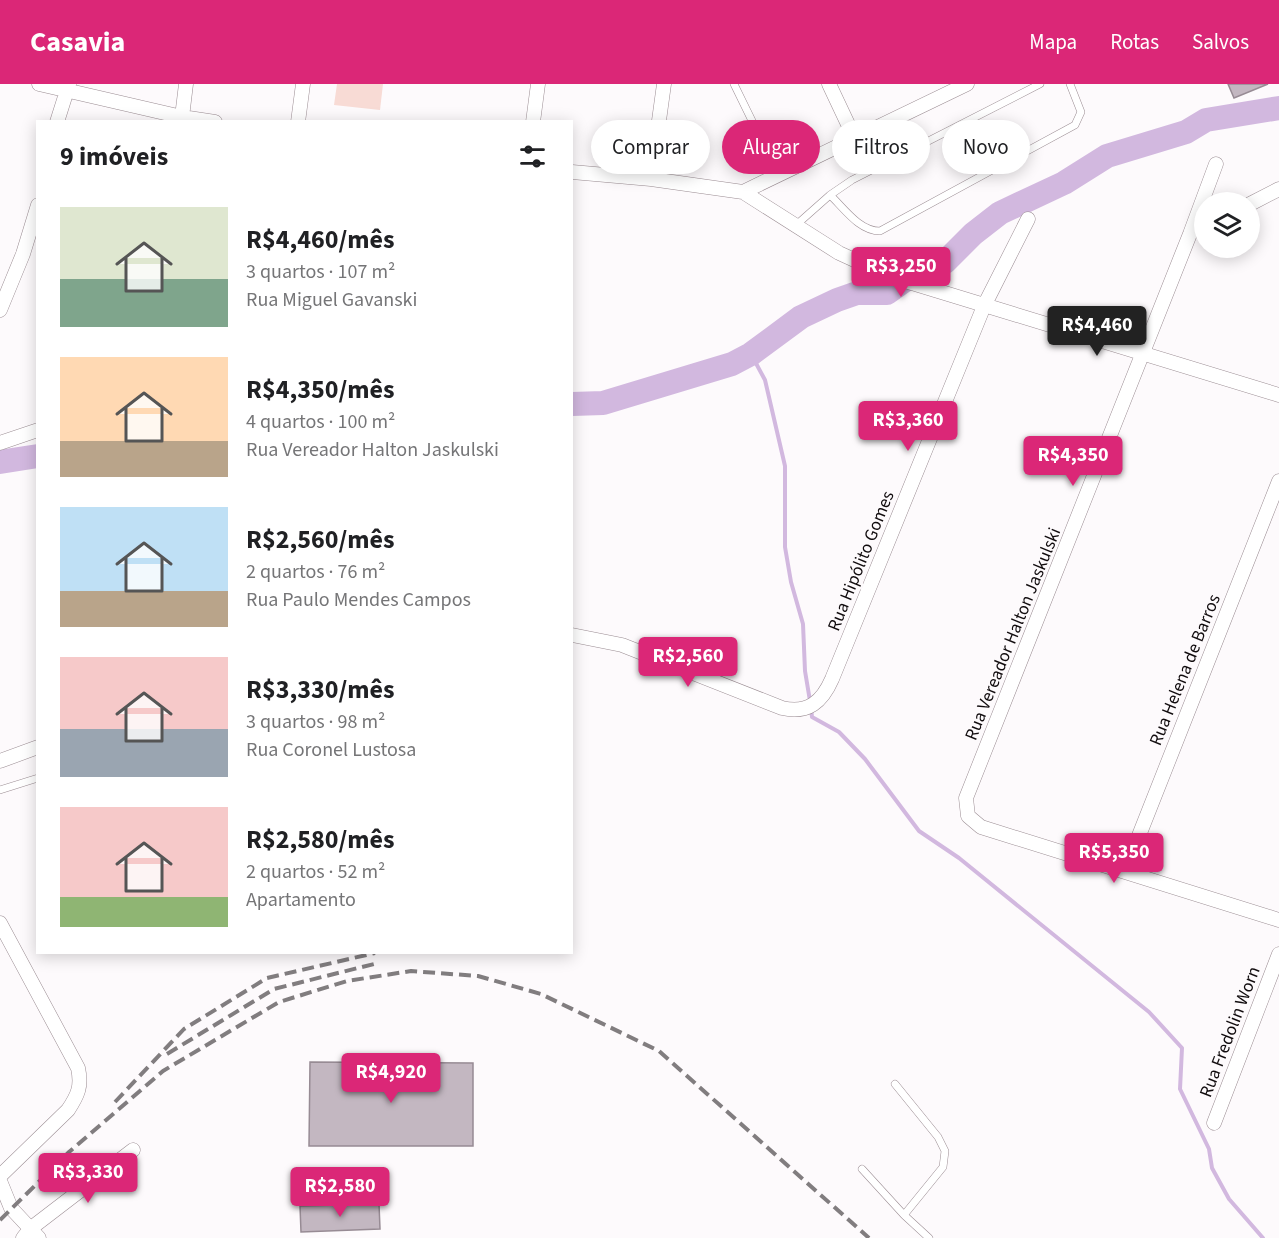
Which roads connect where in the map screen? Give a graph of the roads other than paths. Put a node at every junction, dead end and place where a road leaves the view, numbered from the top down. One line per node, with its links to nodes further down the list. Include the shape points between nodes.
1 (39, 84): 11 (street)
2 (186, 84): 13 (street)
3 (303, 84): 16 (street)
4 (538, 84): 17 (street)
5 (664, 84): 24 (street)
6 (734, 84): 23 (lane)
7 (829, 84): 18 (street)
8 (967, 84): 12 (street)
9 (1040, 84): 27 (lane)
10 (1070, 84): 27 (lane, via 1081,112 1074,125 880,231 863,227)
11 (67, 87): 13 (street); 14 (street)
12 (946, 89): 19 (street)
13 (182, 117): 15 (street)
14 (58, 120)
15 (202, 120)
16 (298, 120)
17 (533, 120)
18 (846, 120)
19 (887, 120)
20 (832, 149): 23 (street)
21 (1216, 164): 33 (street, Rua Vereador Halton Jaskulski)
22 (573, 171): 24 (street)
23 (779, 177): 26 (street)
24 (651, 179): 26 (street)
25 (1279, 189): 28 (street)
26 (743, 192): 31 (street)
27 (830, 195): 31 (lane)
28 (1260, 199)
29 (36, 210): 34 (street)
30 (1028, 219): 35 (street, Rua Hipólito Gomes)
31 (795, 226): 35 (street, via 889,276)
32 (1194, 232): 33 (street)
33 (1191, 234): 37 (street, Rua Vereador Halton Jaskulski)
34 (5, 287): 36 (street)
35 (984, 306): 37 (street); 42 (street, Rua Hipólito Gomes, via 825,694 810,706 795,711 622,645)
36 (0, 310)
37 (1143, 354): 38 (street); 47 (street, Rua Vereador Halton Jaskulski, via 966,798 968,816 981,827)
38 (1279, 395)
39 (36, 431): 40 (street)
40 (0, 443)
41 (1279, 481): 47 (street, Rua Helena de Barros)
42 (573, 635)
43 (36, 748): 44 (street)
44 (0, 762)
45 (36, 779): 46 (lane)
46 (0, 790)
47 (1125, 871): 48 (street)
48 (1279, 920)
49 (0, 923): 55 (street, via 78,1068 80,1088 68,1110)
50 (1279, 954): 52 (street, Rua Fredolin Worn)
51 (895, 1084): 57 (lane, via 945,1151 943,1167)
52 (1215, 1123)
53 (133, 1150): 58 (street)
54 (862, 1169): 57 (lane)
55 (0, 1176)
56 (0, 1181): 58 (street, via 11,1208)
57 (904, 1215): 59 (lane)
58 (31, 1235)
59 (929, 1238)

